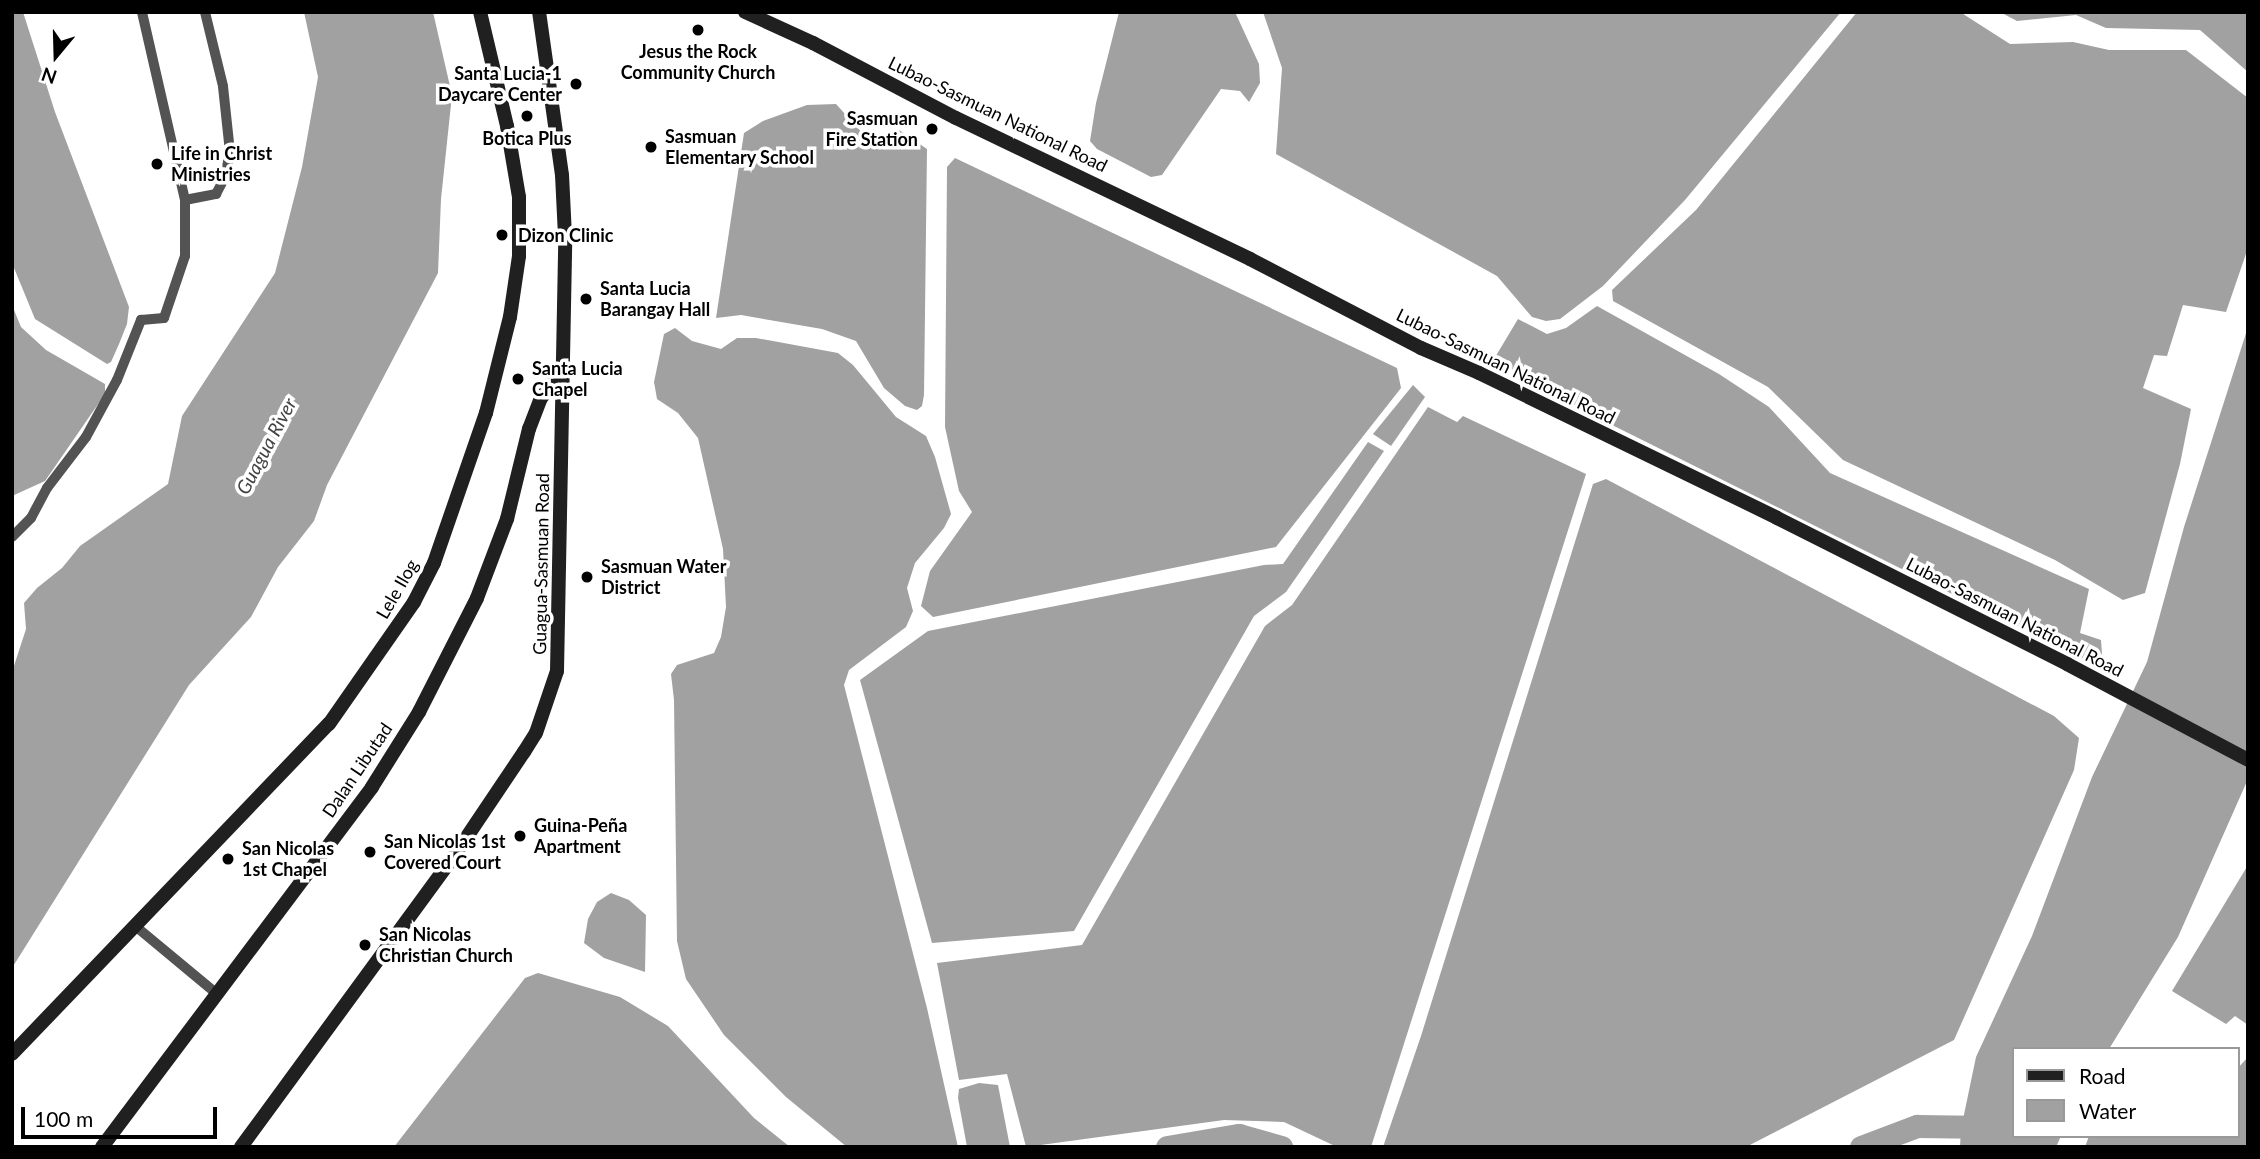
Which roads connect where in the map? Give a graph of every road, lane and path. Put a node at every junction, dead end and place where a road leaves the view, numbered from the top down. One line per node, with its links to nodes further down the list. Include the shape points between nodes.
1 (142, 12): 6 (street)
2 (205, 12): 6 (street, via 223,86 230,152 216,194)
3 (480, 12): 10 (main road, Lele Ilog, via 508,126 519,197 519,256 510,317 486,413 434,563 414,602 329,724)
4 (539, 12): 7 (main road, Guagua-Sasmuan Road, via 562,175)
5 (745, 12): 9 (main road, Lubao-Sasmuan National Road, via 1250,259 1421,348 1777,517)
6 (185, 200): 8 (street, via 185,256 164,318 141,320 117,380 86,437 47,488 31,518)
7 (562, 372): 11 (main road, Dalan Libutad, via 541,398 508,519 477,598 419,712 372,787); 14 (main road, Guagua-Sasmuan Road, via 557,671 536,733 452,859)
8 (12, 537)
9 (2248, 760)
10 (134, 925): 11 (street); 12 (main road, Lele Ilog)
11 (216, 993): 13 (main road, Dalan Libutad)
12 (12, 1054)
13 (102, 1147)
14 (241, 1147)

